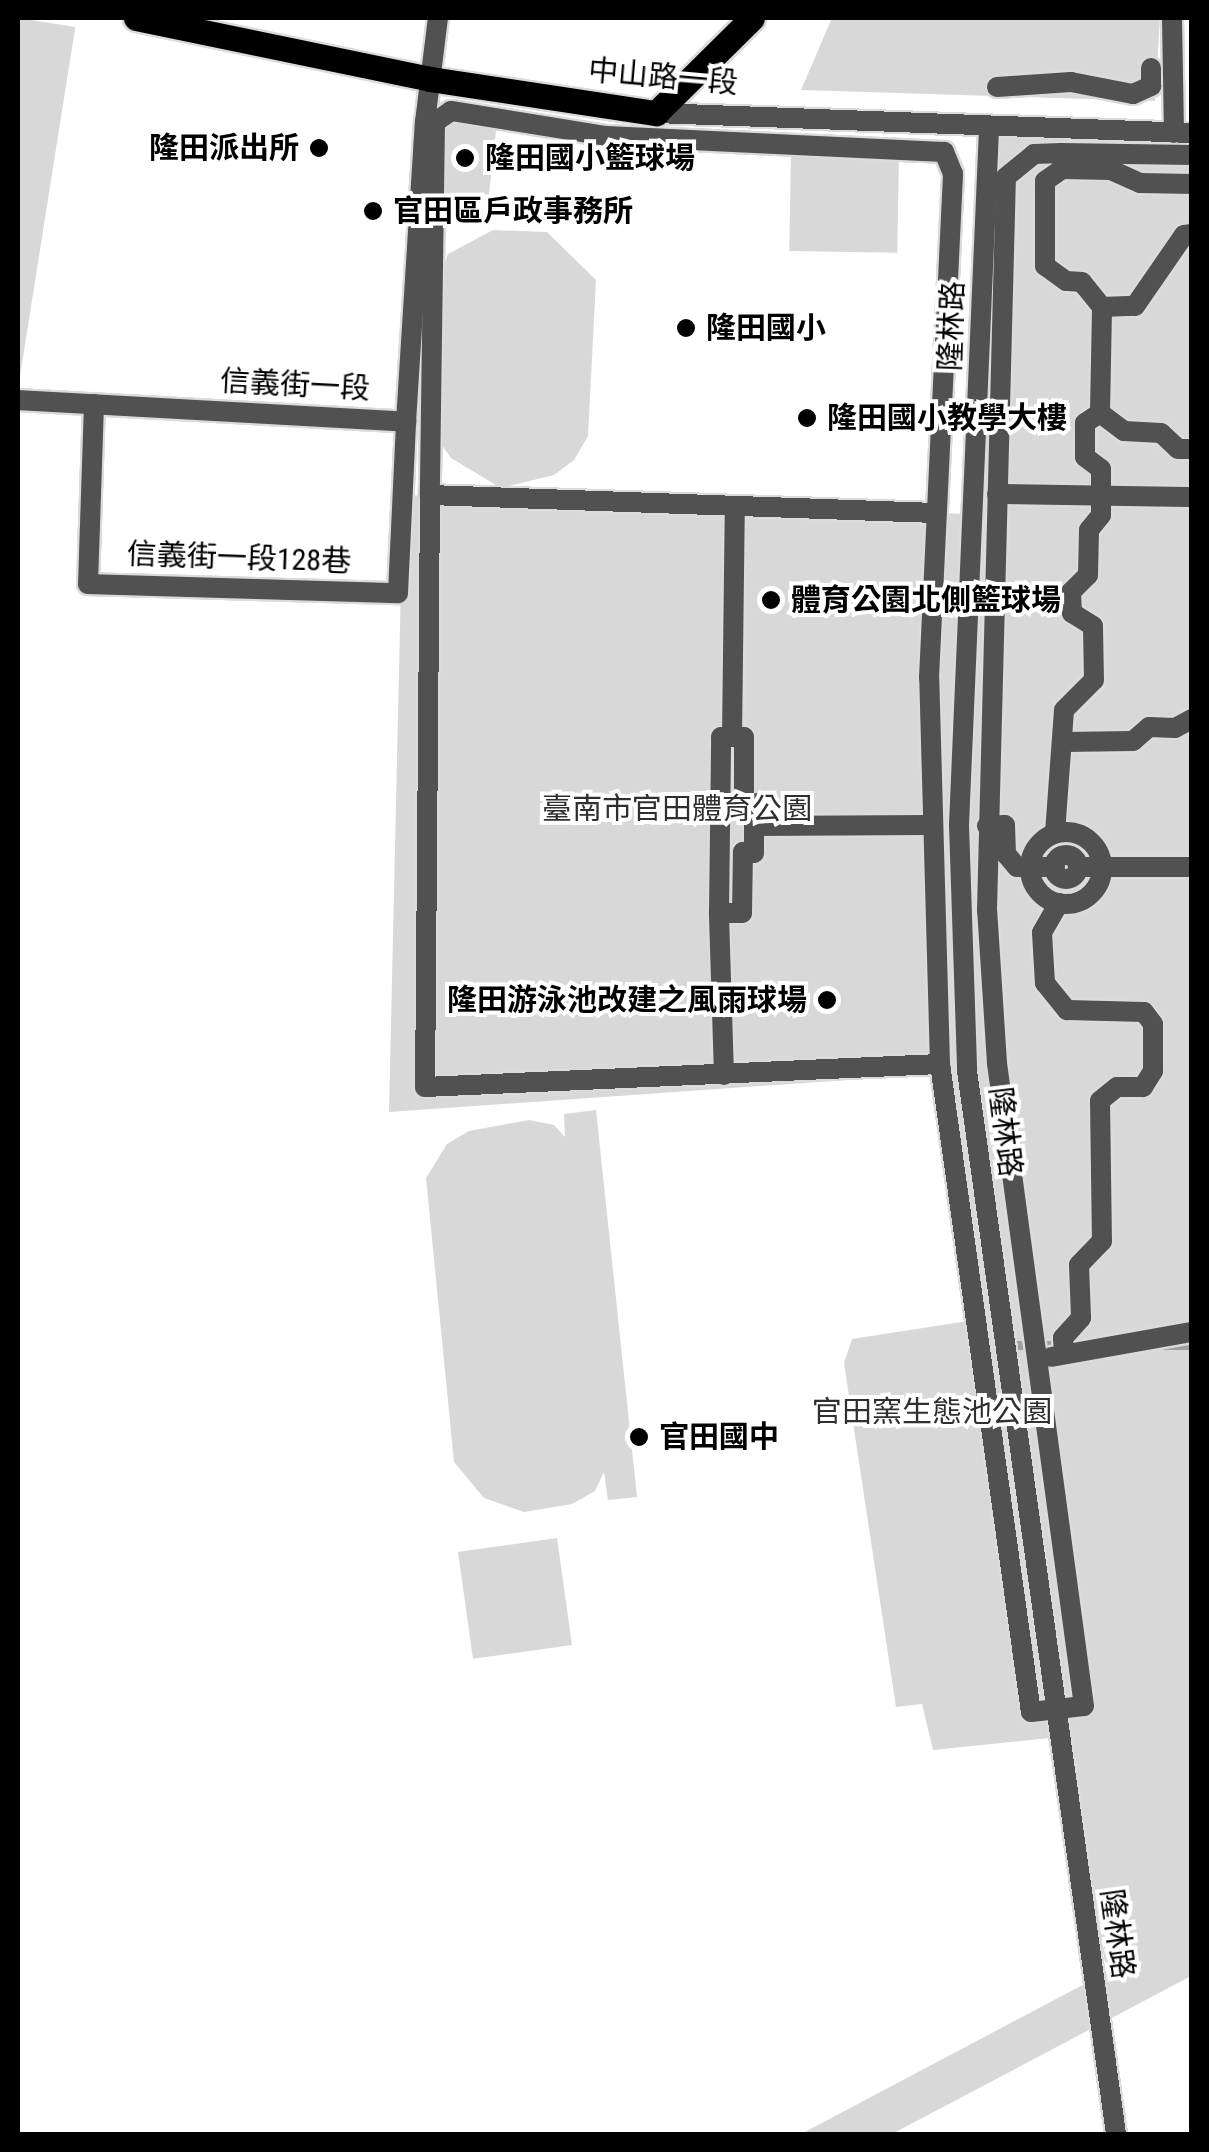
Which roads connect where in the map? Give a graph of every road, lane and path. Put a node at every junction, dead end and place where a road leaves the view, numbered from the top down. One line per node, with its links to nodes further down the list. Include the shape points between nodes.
1 (136, 18): 6 (main road, 中山路一段)
2 (438, 18): 6 (street, 信義街一段)
3 (752, 18): 8 (main road)
4 (1172, 18): 10 (street)
5 (1151, 68): 7 (street, via 1151,86 1134,94 1072,82)
6 (430, 79): 8 (main road, 中山路一段); 19 (street, 信義街一段)
7 (997, 87)
8 (656, 114): 9 (street, 中山路一段)
9 (990, 129): 10 (street, 中山路一段); 44 (street, 隆林路, via 958,914 967,1071)
10 (1183, 133)
11 (1192, 155): 12 (street)
12 (1062, 161): 13 (street, via 1140,183); 15 (street, via 1045,181 1045,266 1066,281 1082,282); 21 (street, via 1034,154 1006,177)
13 (1192, 184)
14 (1192, 234): 15 (street, via 1184,235 1135,306)
15 (1102, 308): 18 (street)
16 (18, 400): 17 (street, 信義街一段)
17 (94, 404): 19 (street, 信義街一段); 19 (street, 信義街一段128巷, via 88,584 398,593)
18 (1100, 413): 20 (street, via 1124,430 1161,433 1178,449); 23 (street, via 1085,423 1085,457 1101,469)
19 (406, 422)
20 (1192, 449)
21 (997, 494): 23 (street); 32 (street)
22 (430, 495): 25 (street); 26 (street, via 436,122 451,111 606,136 944,152 953,174); 40 (street, via 424,1086)
23 (1101, 496): 24 (street); 29 (street, via 1101,515 1089,530 1088,576 1071,592 1072,613 1093,626 1094,680 1064,710)
24 (1192, 498)
25 (735, 506): 26 (street); 28 (street)
26 (935, 512): 30 (street)
27 (1192, 718): 29 (street, via 1175,728 1150,727 1133,741)
28 (732, 737): 31 (street, via 744,736 744,803 754,803); 38 (street, via 721,736)
29 (1064, 742): 33 (street, via 1054,790)
30 (928, 825): 31 (street); 39 (street)
31 (754, 826): 38 (street, via 754,852 743,852 742,914)
32 (987, 826): 34 (street, via 1005,825 1006,854 1017,867); 43 (street, via 996,1063)
33 (1055, 833): 34 (street, via 1036,847); 35 (street, via 1089,840)
34 (1030, 867): 35 (street, via 1054,866 1064,879 1078,867); 37 (street, via 1038,892)
35 (1101, 867): 36 (street); 37 (street, via 1092,893)
36 (1192, 867)
37 (1059, 903): 42 (street, via 1042,933 1045,983 1067,1010 1144,1012 1153,1024 1153,1072 1143,1087 1116,1087 1100,1100 1102,1240 1080,1265 1081,1318 1062,1338)
38 (720, 914): 40 (street)
39 (940, 1064): 40 (street); 44 (street, via 1031,1712)
40 (724, 1075)
41 (1192, 1332): 42 (street)
42 (1064, 1354): 43 (street)
43 (1037, 1360): 44 (street, via 1084,1706)
44 (1055, 1709): 45 (street, 隆林路)
45 (1116, 2134)

